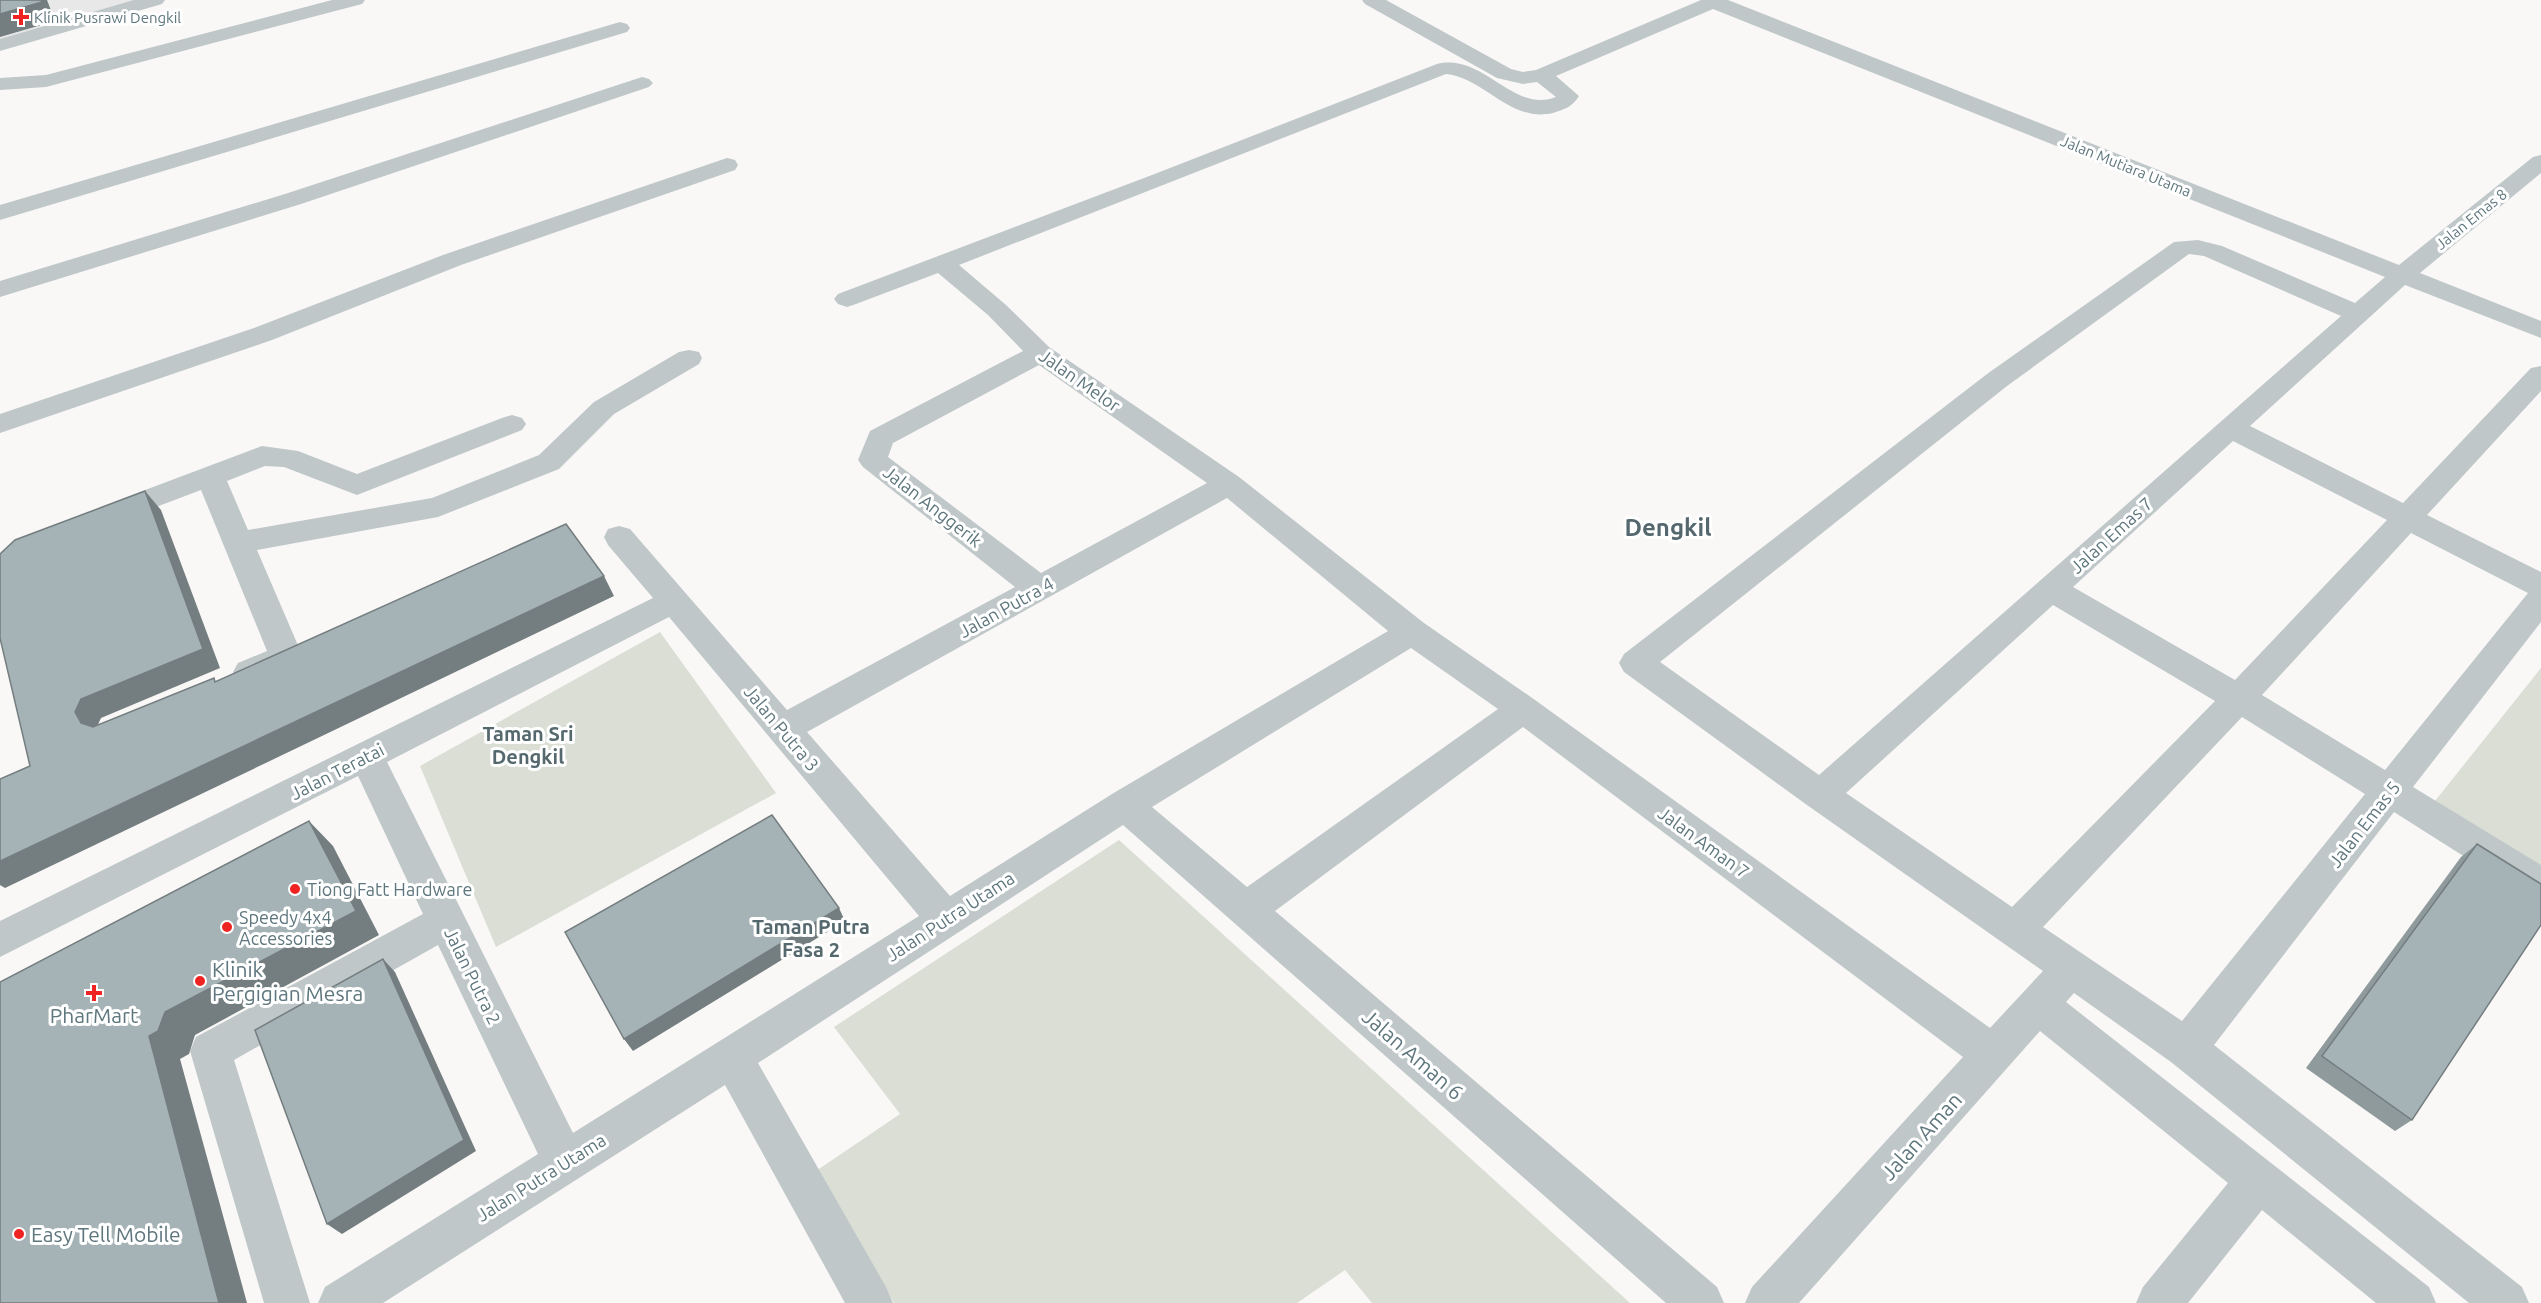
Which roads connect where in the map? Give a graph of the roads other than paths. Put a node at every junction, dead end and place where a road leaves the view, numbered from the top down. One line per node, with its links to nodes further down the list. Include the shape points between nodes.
1 (154, 0): 6 (street)
2 (355, 0): 9 (street, via 46,81)
3 (1372, 0): 7 (street, via 1504,74 1523,78)
4 (1715, 1): 7 (street); 14 (street, Jalan Mutiara Utama)
5 (620, 28): 12 (street)
6 (0, 45)
7 (1541, 75): 13 (street, via 1568,96 1564,102 1537,108 1520,103 1461,69 1444,68)
8 (642, 83): 15 (street, via 293,199)
9 (0, 84)
10 (2541, 163): 14 (street, Jalan Emas 8)
11 (728, 165): 23 (street, via 452,260 263,334)
12 (0, 213)
13 (941, 263): 16 (street); 19 (street, Jalan Melor)
14 (2402, 275): 17 (street, Jalan Emas 7); 18 (street, Jalan Mutiara Utama)
15 (0, 289)
16 (847, 299)
17 (2358, 314): 24 (street, Jalan Emas 7); 43 (street, via 2213,251 2183,247 1997,380 1636,663)
18 (2541, 330)
19 (1040, 352): 26 (street, Jalan Melor); 32 (street, Jalan Anggerik, via 880,438 873,460)
20 (689, 358): 30 (street, via 604,408 549,462 438,507)
21 (2541, 374): 27 (street)
22 (512, 423): 25 (street, via 357,485 288,458 262,456)
23 (0, 424)
24 (2230, 428): 27 (street); 33 (street, Jalan Emas 7)
25 (210, 476): 28 (street); 30 (street)
26 (1229, 484): 32 (street, Jalan Putra 4); 36 (street, Jalan Melor)
27 (2406, 517): 31 (street); 38 (street)
28 (88, 523)
29 (619, 537): 35 (street, Jalan Putra 3)
30 (238, 543): 37 (street, via 286,657)
31 (2541, 586)
32 (1040, 589): 40 (street, Jalan Putra 4)
33 (2050, 589): 38 (street); 43 (street, Jalan Emas 7)
34 (2541, 599): 42 (street, Jalan Emas 5)
35 (674, 601): 40 (street, Jalan Putra 3); 41 (street, Jalan Teratai)
36 (1412, 632): 39 (street, Jalan Aman 7); 44 (street, Jalan Putra Utama)
37 (222, 684)
38 (2239, 698): 42 (street); 49 (street)
39 (1523, 709): 46 (street); 54 (street, Jalan Aman 7)
40 (782, 729): 47 (street, Jalan Putra 3)
41 (366, 756): 48 (street, Jalan Putra 2); 50 (street, Jalan Teratai)
42 (2390, 791): 45 (street); 53 (street, Jalan Emas 5)
43 (1820, 795): 49 (street)
44 (1125, 805): 46 (street, Jalan Aman 6); 47 (street, Jalan Putra Utama)
45 (2541, 885)
46 (1246, 910): 62 (street, Jalan Aman 6)
47 (945, 918): 55 (street, Jalan Putra Utama)
48 (446, 921): 56 (street, Jalan Putra 2); 59 (street, via 211,1051)
49 (2016, 929): 51 (street)
50 (0, 940)
51 (2072, 967): 52 (street, Jalan Aman); 53 (street)
52 (2039, 1005): 54 (street, Jalan Aman); 57 (street)
53 (2186, 1048): 58 (street)
54 (1994, 1055): 63 (street, Jalan Aman)
55 (732, 1057): 56 (street, Jalan Putra Utama); 61 (street)
56 (564, 1162): 60 (street, Jalan Putra Utama)
57 (2258, 1180): 64 (street); 65 (street)
58 (2502, 1302)
59 (287, 1303)
60 (341, 1303)
61 (870, 1303)
62 (1701, 1303)
63 (1768, 1303)
64 (2159, 1303)
65 (2413, 1303)

